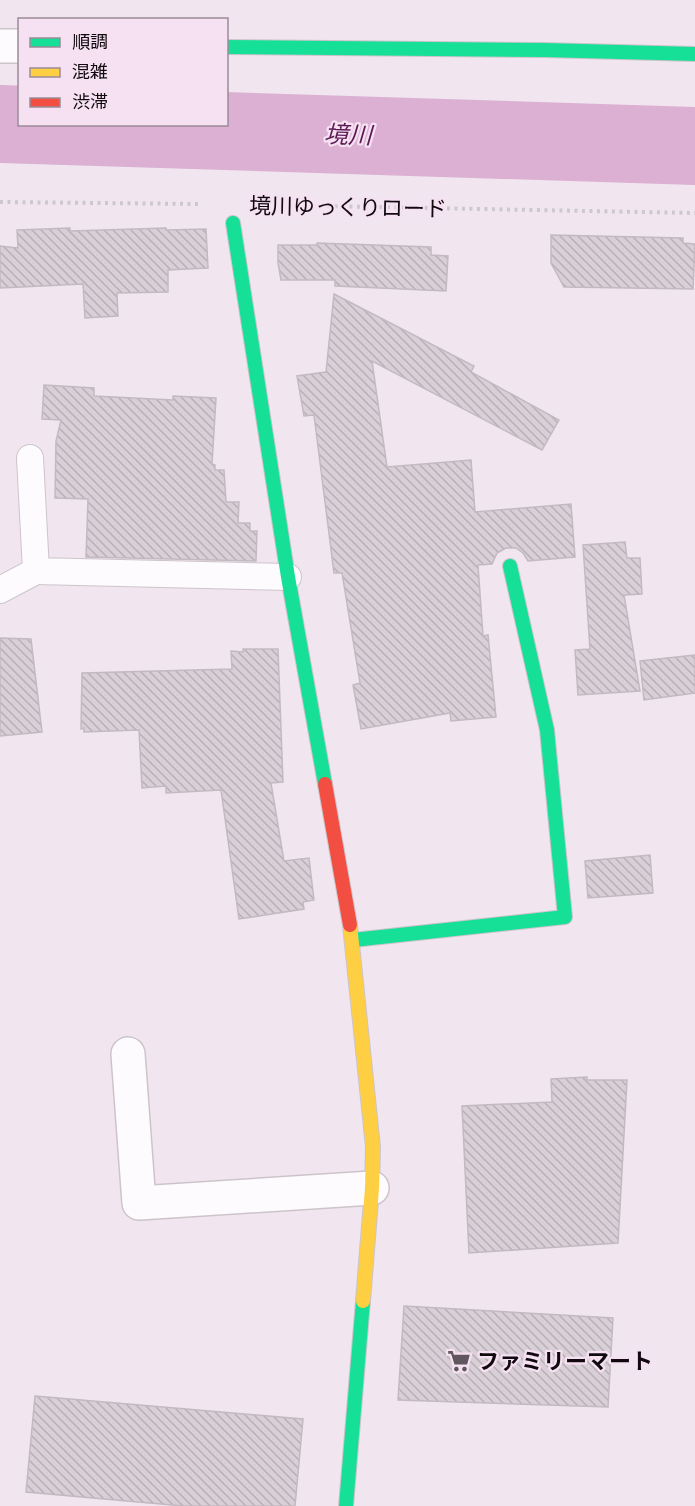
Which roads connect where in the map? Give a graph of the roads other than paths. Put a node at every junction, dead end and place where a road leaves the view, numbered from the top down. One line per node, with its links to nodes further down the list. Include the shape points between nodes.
1 (0, 46): 2 (street)
2 (18, 46)
3 (228, 47): 4 (street)
4 (695, 54)
5 (232, 223): 9 (street)
6 (30, 458): 8 (lane)
7 (510, 566): 11 (street, via 547,730 564,917)
8 (36, 571): 9 (lane); 10 (lane)
9 (288, 577): 11 (street)
10 (0, 590)
11 (353, 940): 13 (street, via 373,1146)
12 (128, 1054): 13 (street, via 139,1203)
13 (372, 1188): 14 (street)
14 (346, 1506)

